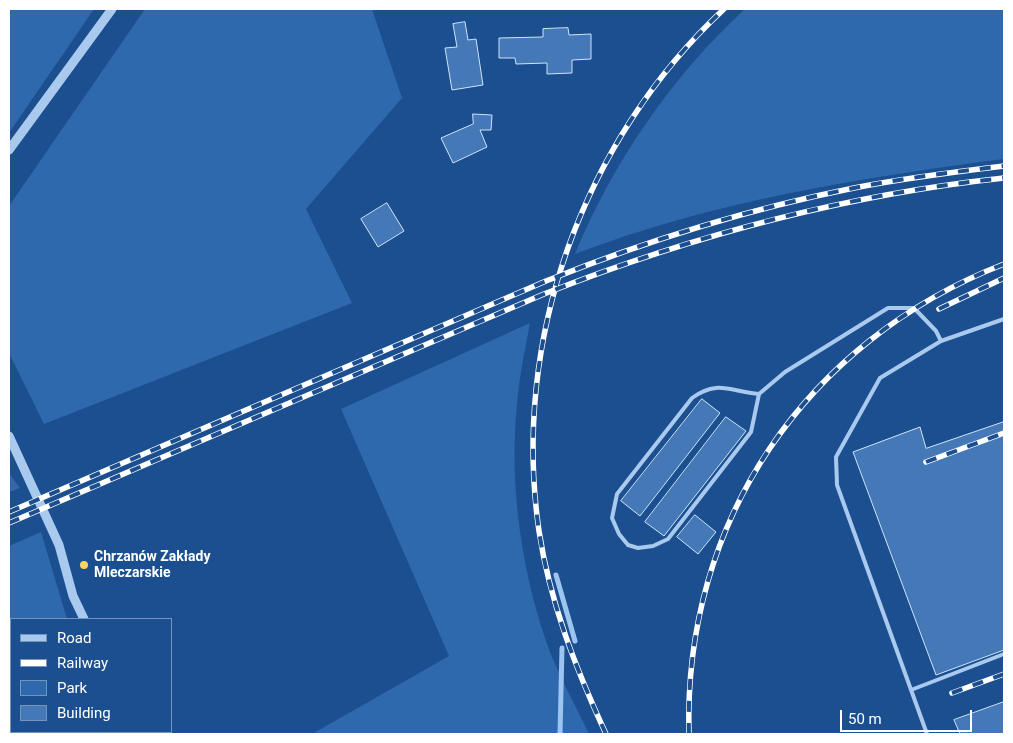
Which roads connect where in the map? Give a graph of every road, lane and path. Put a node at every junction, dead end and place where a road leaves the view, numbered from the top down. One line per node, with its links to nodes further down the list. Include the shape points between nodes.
1 (112, 9): 2 (street)
2 (9, 150)
3 (1004, 319): 4 (lane)
4 (941, 340): 5 (lane, via 914,308 888,308 785,372); 9 (lane, via 880,378 836,457 837,484)
5 (759, 394): 5 (lane, via 751,432 668,540 638,548 628,545 612,518 616,494 692,398 704,389 715,387)
6 (9, 436): 7 (street, via 58,545 73,596)
7 (84, 618)
8 (1004, 654): 9 (lane)
9 (911, 690): 10 (lane)
10 (928, 734)

